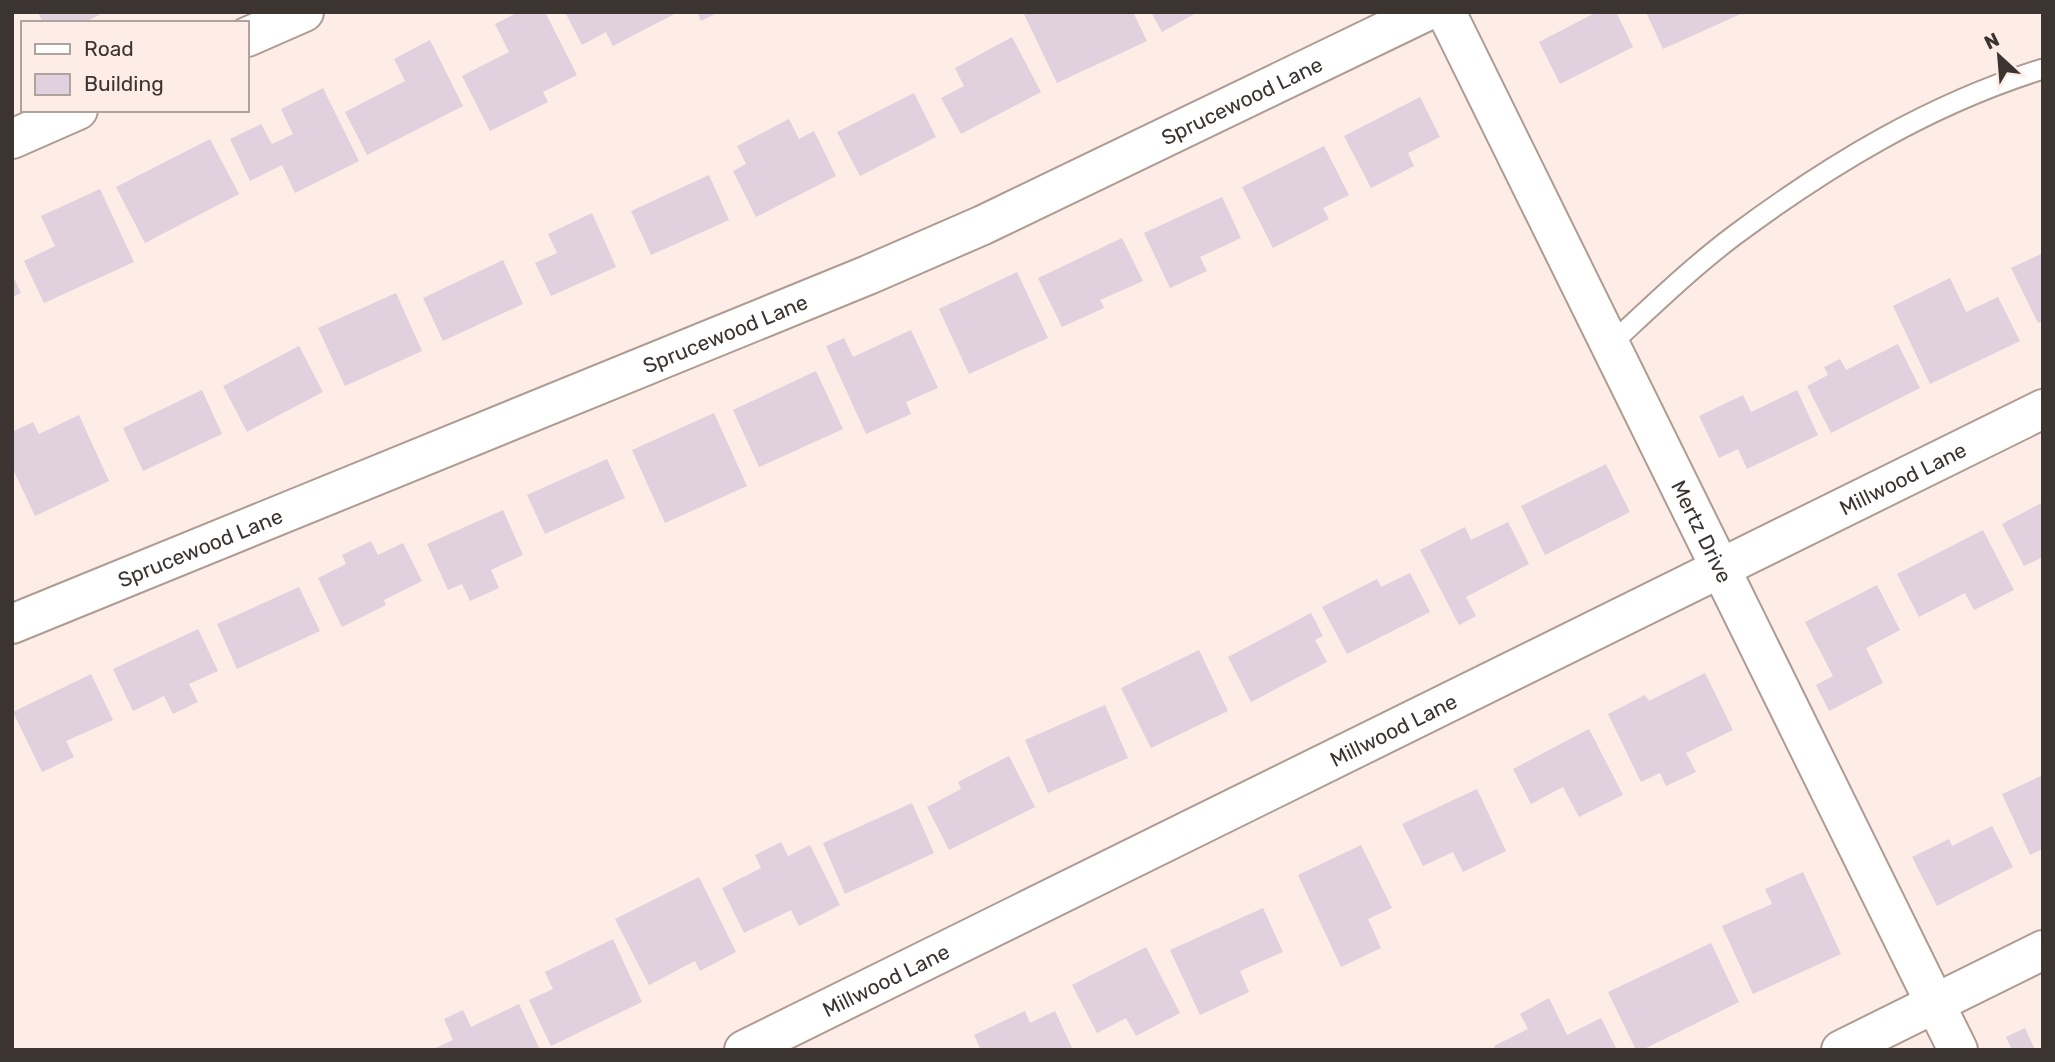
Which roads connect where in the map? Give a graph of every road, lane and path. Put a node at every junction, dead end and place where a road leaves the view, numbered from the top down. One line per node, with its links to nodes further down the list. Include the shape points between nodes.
1 (304, 12): 4 (street)
2 (1425, 12): 11 (street, Sprucewood Lane, via 995,219 868,275)
3 (1446, 12): 8 (street, Mertz Drive)
4 (248, 37)
5 (2043, 69): 8 (lane, via 1930,112 1878,139 1733,236)
6 (73, 112): 7 (street)
7 (12, 139)
8 (1611, 344): 10 (street, Mertz Drive)
9 (2043, 409): 10 (street, Millwood Lane)
10 (1722, 569): 13 (street, Mertz Drive); 14 (street, Millwood Lane)
11 (12, 624)
12 (2043, 950): 13 (street)
13 (1934, 1004): 15 (street); 16 (street, Mertz Drive)
14 (744, 1050)
15 (1841, 1050)
16 (1958, 1050)

